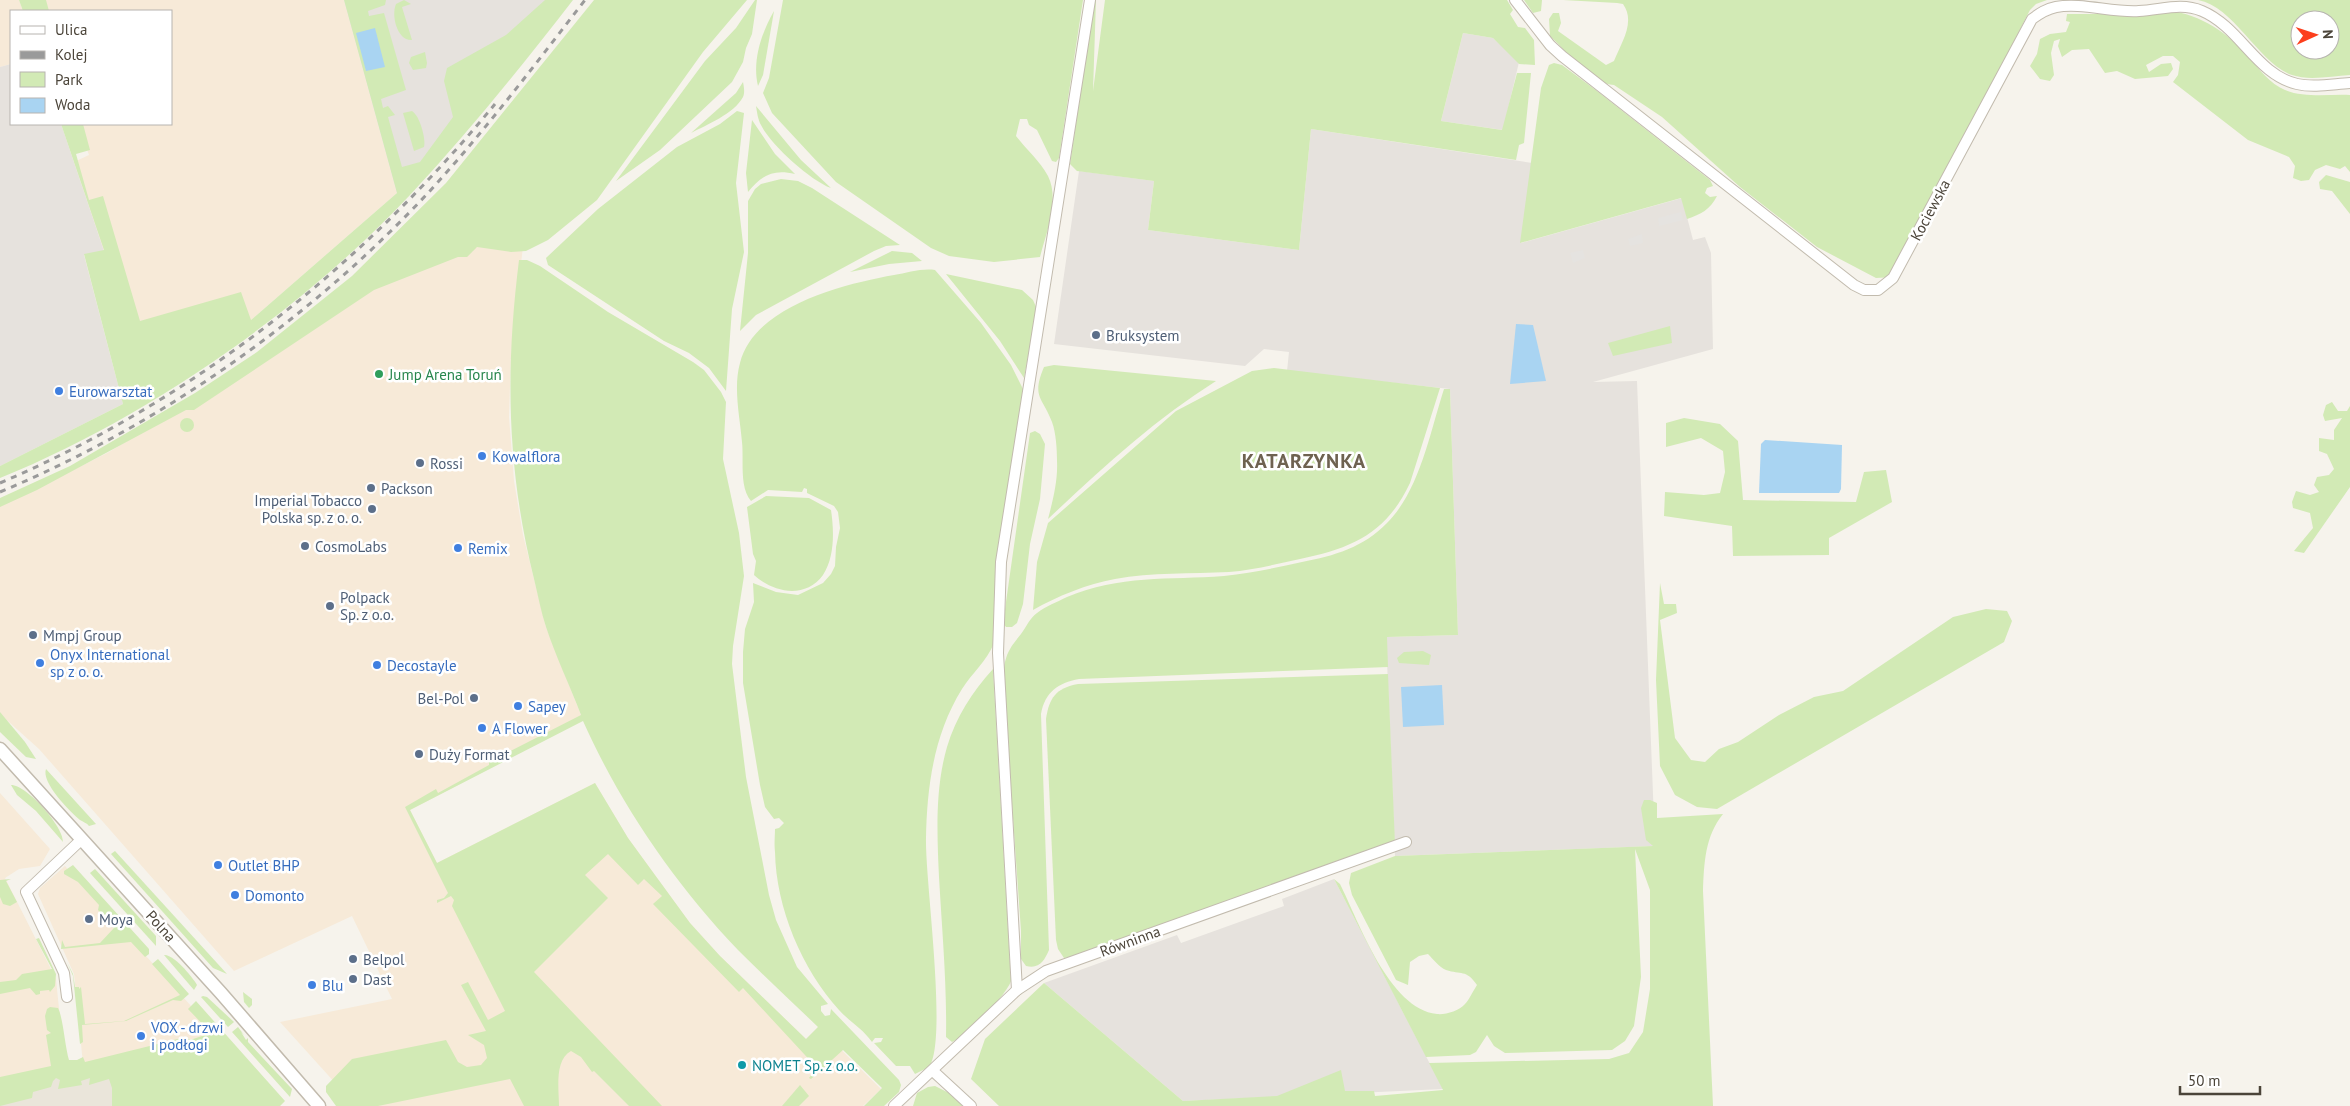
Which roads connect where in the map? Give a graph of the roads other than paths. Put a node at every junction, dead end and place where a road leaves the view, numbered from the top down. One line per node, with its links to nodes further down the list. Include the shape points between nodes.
1 (1090, 0): 7 (street, via 1001,562 998,653)
2 (1515, 0): 3 (street, Kociewska, via 1562,56 1731,191 1864,290 1878,290 1892,278 2032,19 2044,10 2058,6 2139,11 2188,7 2220,20 2270,72 2282,79 2313,86)
3 (2350, 83)
4 (0, 749): 5 (street, Polna)
5 (82, 839): 8 (street, via 26,892 62,968); 10 (street, Polna)
6 (1406, 842): 7 (street, Równinna, via 1054,968)
7 (1017, 990): 9 (street, Równinna)
8 (67, 997)
9 (933, 1071): 11 (street, Równinna); 12 (street)
10 (319, 1106)
11 (894, 1106)
12 (971, 1106)

